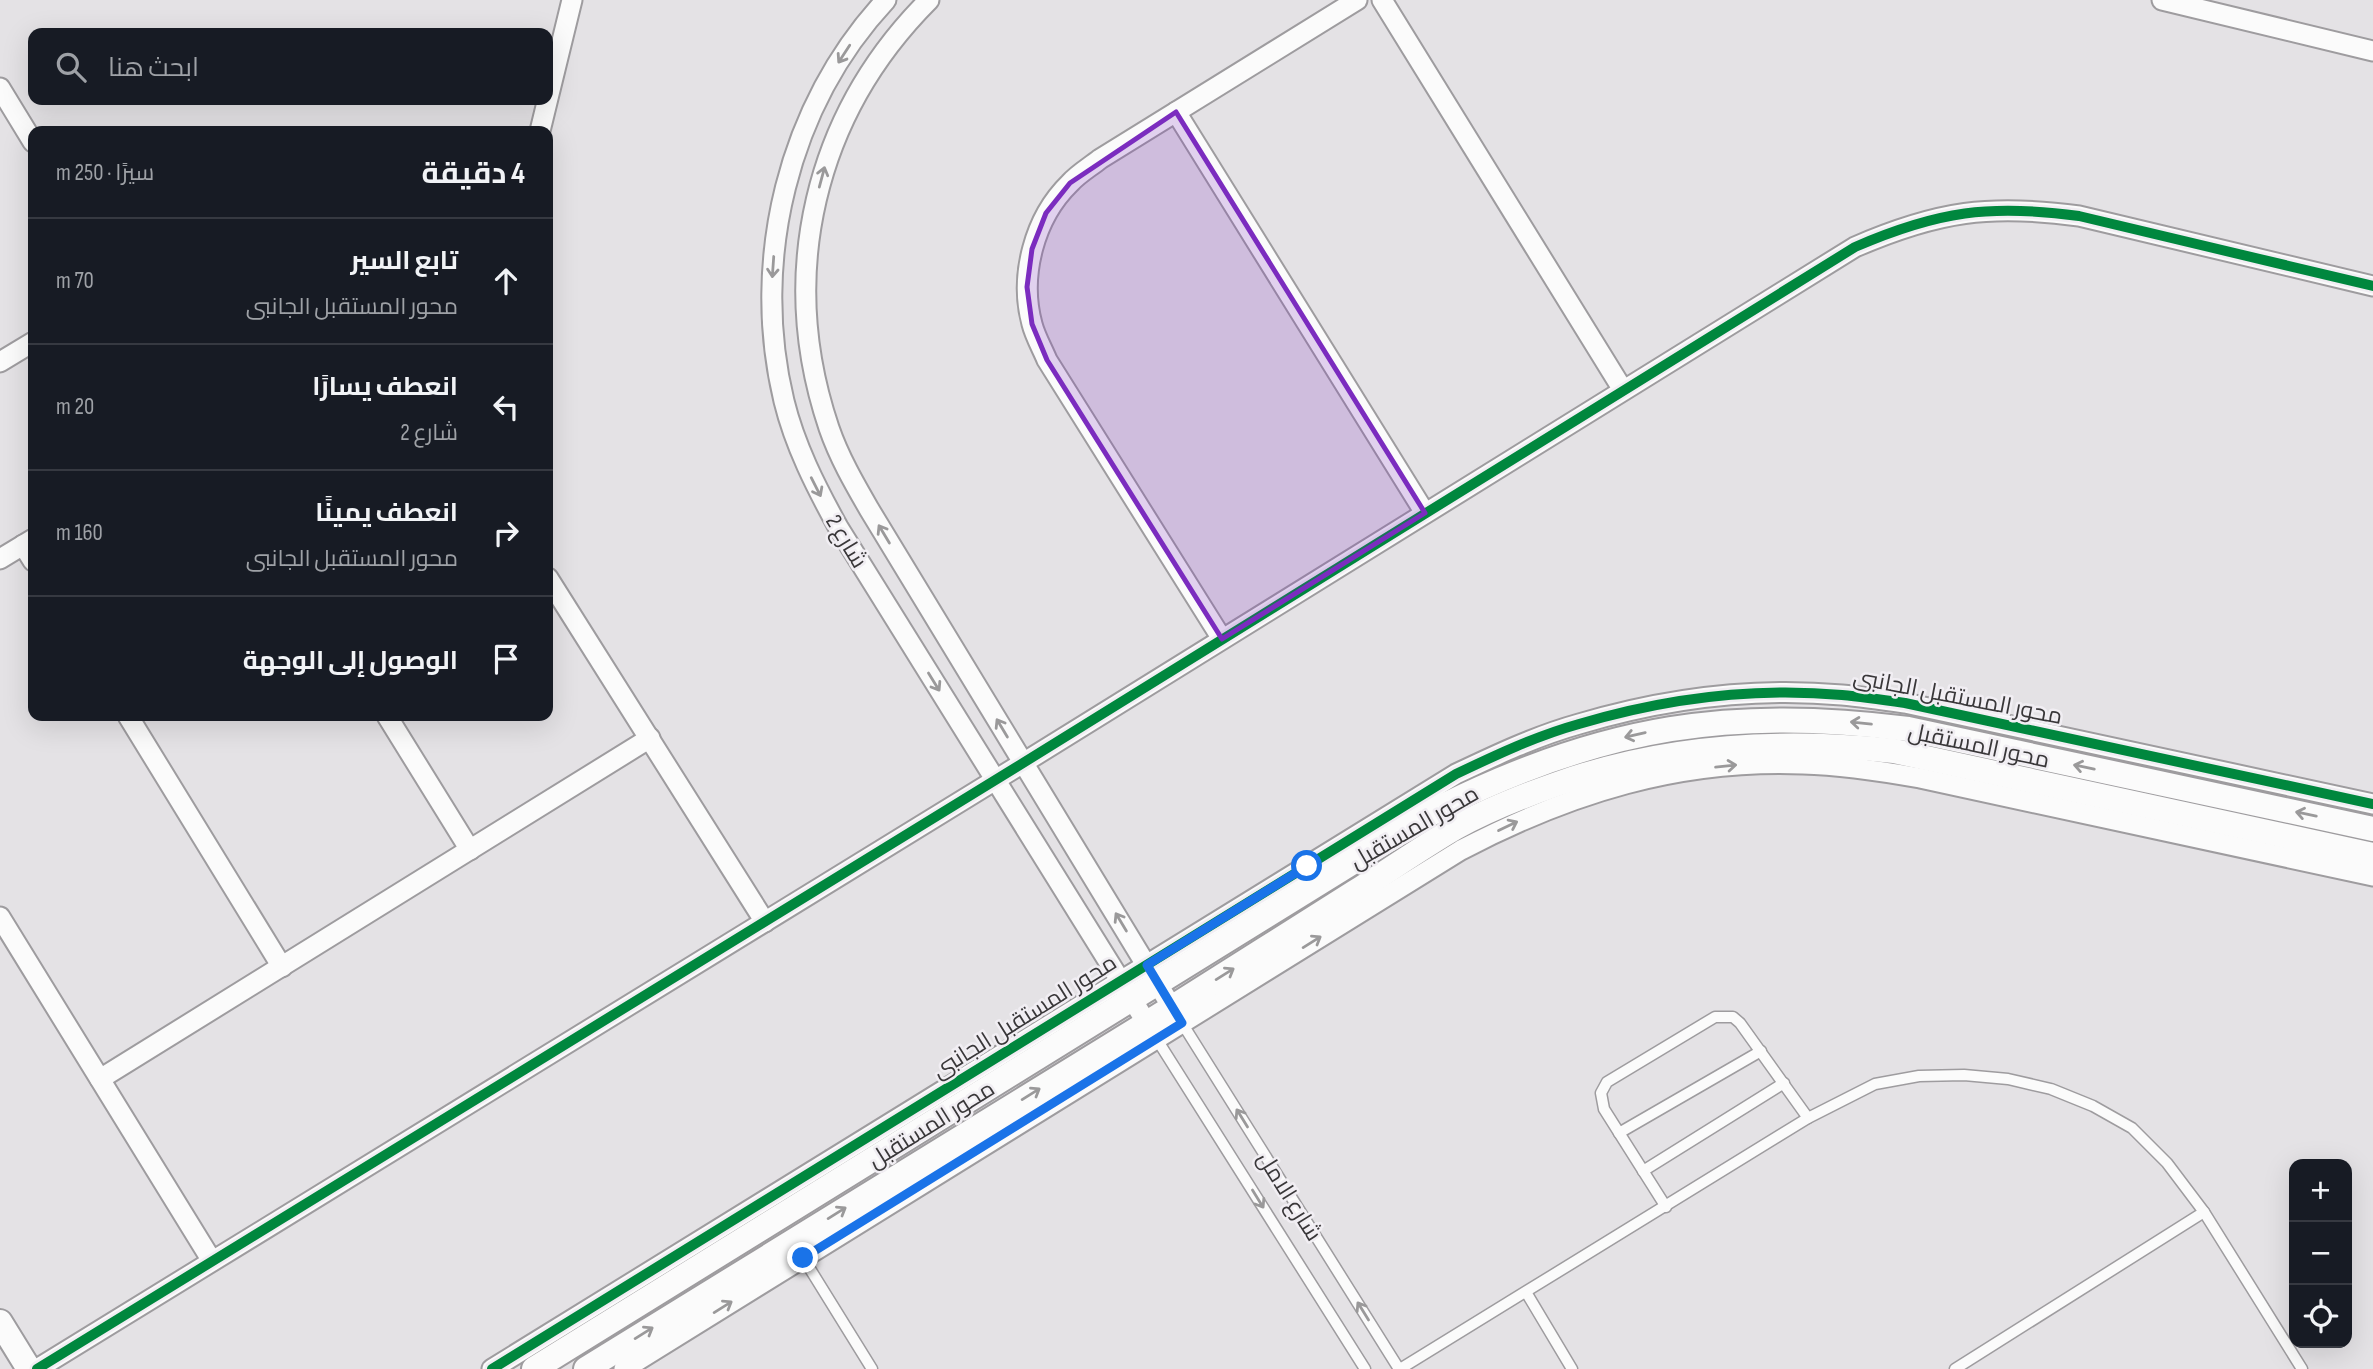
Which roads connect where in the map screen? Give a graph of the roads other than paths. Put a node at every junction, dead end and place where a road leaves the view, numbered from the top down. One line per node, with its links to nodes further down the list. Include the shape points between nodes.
1 (572, 0): 8 (street)
2 (886, 0): 27 (street, شارع 2, one-way to 27, via 826,82 793,160 774,244 771,286 778,372 812,480)
3 (929, 0): 26 (street, شارع 2, one-way to 3, via 847,471 817,388 809,345 806,257 823,170 859,89 883,52)
4 (1357, 0): 11 (street)
5 (1382, 0): 17 (street)
6 (2162, 0): 7 (street)
7 (2373, 51)
8 (553, 78)
9 (0, 88): 13 (street)
10 (546, 105): 12 (street)
11 (1176, 112): 18 (street); 22 (street, via 1070,183 1046,213 1032,249 1027,287 1032,324 1047,360)
12 (541, 126)
13 (28, 134)
14 (2373, 286): 17 (street, via 2079,216 1987,210 1941,216 1855,247)
15 (28, 345): 16 (street)
16 (0, 362)
17 (1623, 390): 18 (street)
18 (1425, 513): 22 (street)
19 (28, 549): 20 (street)
20 (0, 559)
21 (553, 587): 25 (street)
22 (1222, 639): 26 (street)
23 (131, 721): 35 (street)
24 (390, 721): 30 (street)
25 (650, 738): 30 (street); 34 (street)
26 (1023, 762): 27 (street); 36 (street, شارع 2, one-way to 26)
27 (995, 780): 34 (street); 37 (street, شارع 2)
28 (2373, 804): 36 (street, محور المستقبل الجانبى, via 1905,703 1774,693 1707,698 1578,724 1456,774)
29 (2373, 828): 36 (street, محور المستقبل, one-way to 36, via 1908,729 1802,719 1696,724 1593,745 1493,781)
30 (470, 850): 35 (street)
31 (2373, 855): 38 (street, محور المستقبل, one-way to 31, via 1456,828 1559,783 1613,767 1713,748 1781,744 1894,751)
32 (2373, 876): 38 (street, one-way to 32, via 1514,823 1569,800 1684,771 1778,764 1861,768)
33 (0, 917): 41 (street)
34 (765, 922): 49 (street)
35 (282, 967): 41 (street)
36 (1152, 974): 37 (street, محور المستقبل); 38 (street, شارع 2)
37 (1126, 990): 39 (street, شارع 2); 54 (street, محور المستقبل الجانبى); 55 (street, محور المستقبل)
38 (1177, 1015): 39 (street, محور المستقبل); 60 (lane, شارع الامل, one-way to 38)
39 (1152, 1030): 48 (street, محور المستقبل, one-way to 39); 59 (lane, شارع الامل, one-way to 59)
40 (1760, 1051): 42 (lane); 44 (lane); 44 (lane, via 1733,1017 1715,1017 1606,1082 1601,1100)
41 (100, 1079): 49 (street)
42 (1784, 1083): 43 (lane); 45 (lane)
43 (1808, 1118): 46 (lane); 47 (lane, via 1875,1084 1919,1076 2008,1079 2093,1106 2132,1128 2167,1163)
44 (1619, 1133): 45 (lane)
45 (1643, 1171): 46 (lane)
46 (1666, 1206): 50 (lane)
47 (2204, 1212): 62 (lane); 63 (lane)
48 (798, 1249): 56 (street, محور المستقبل, one-way to 48); 57 (street, one-way to 48); 58 (lane)
49 (212, 1261): 53 (street)
50 (1526, 1292): 60 (lane); 61 (lane)
51 (0, 1322): 52 (street)
52 (29, 1369)
53 (37, 1369)
54 (492, 1369)
55 (534, 1369)
56 (586, 1369)
57 (624, 1369)
58 (872, 1369)
59 (1365, 1369)
60 (1400, 1369)
61 (1572, 1369)
62 (1955, 1369)
63 (2302, 1369)

